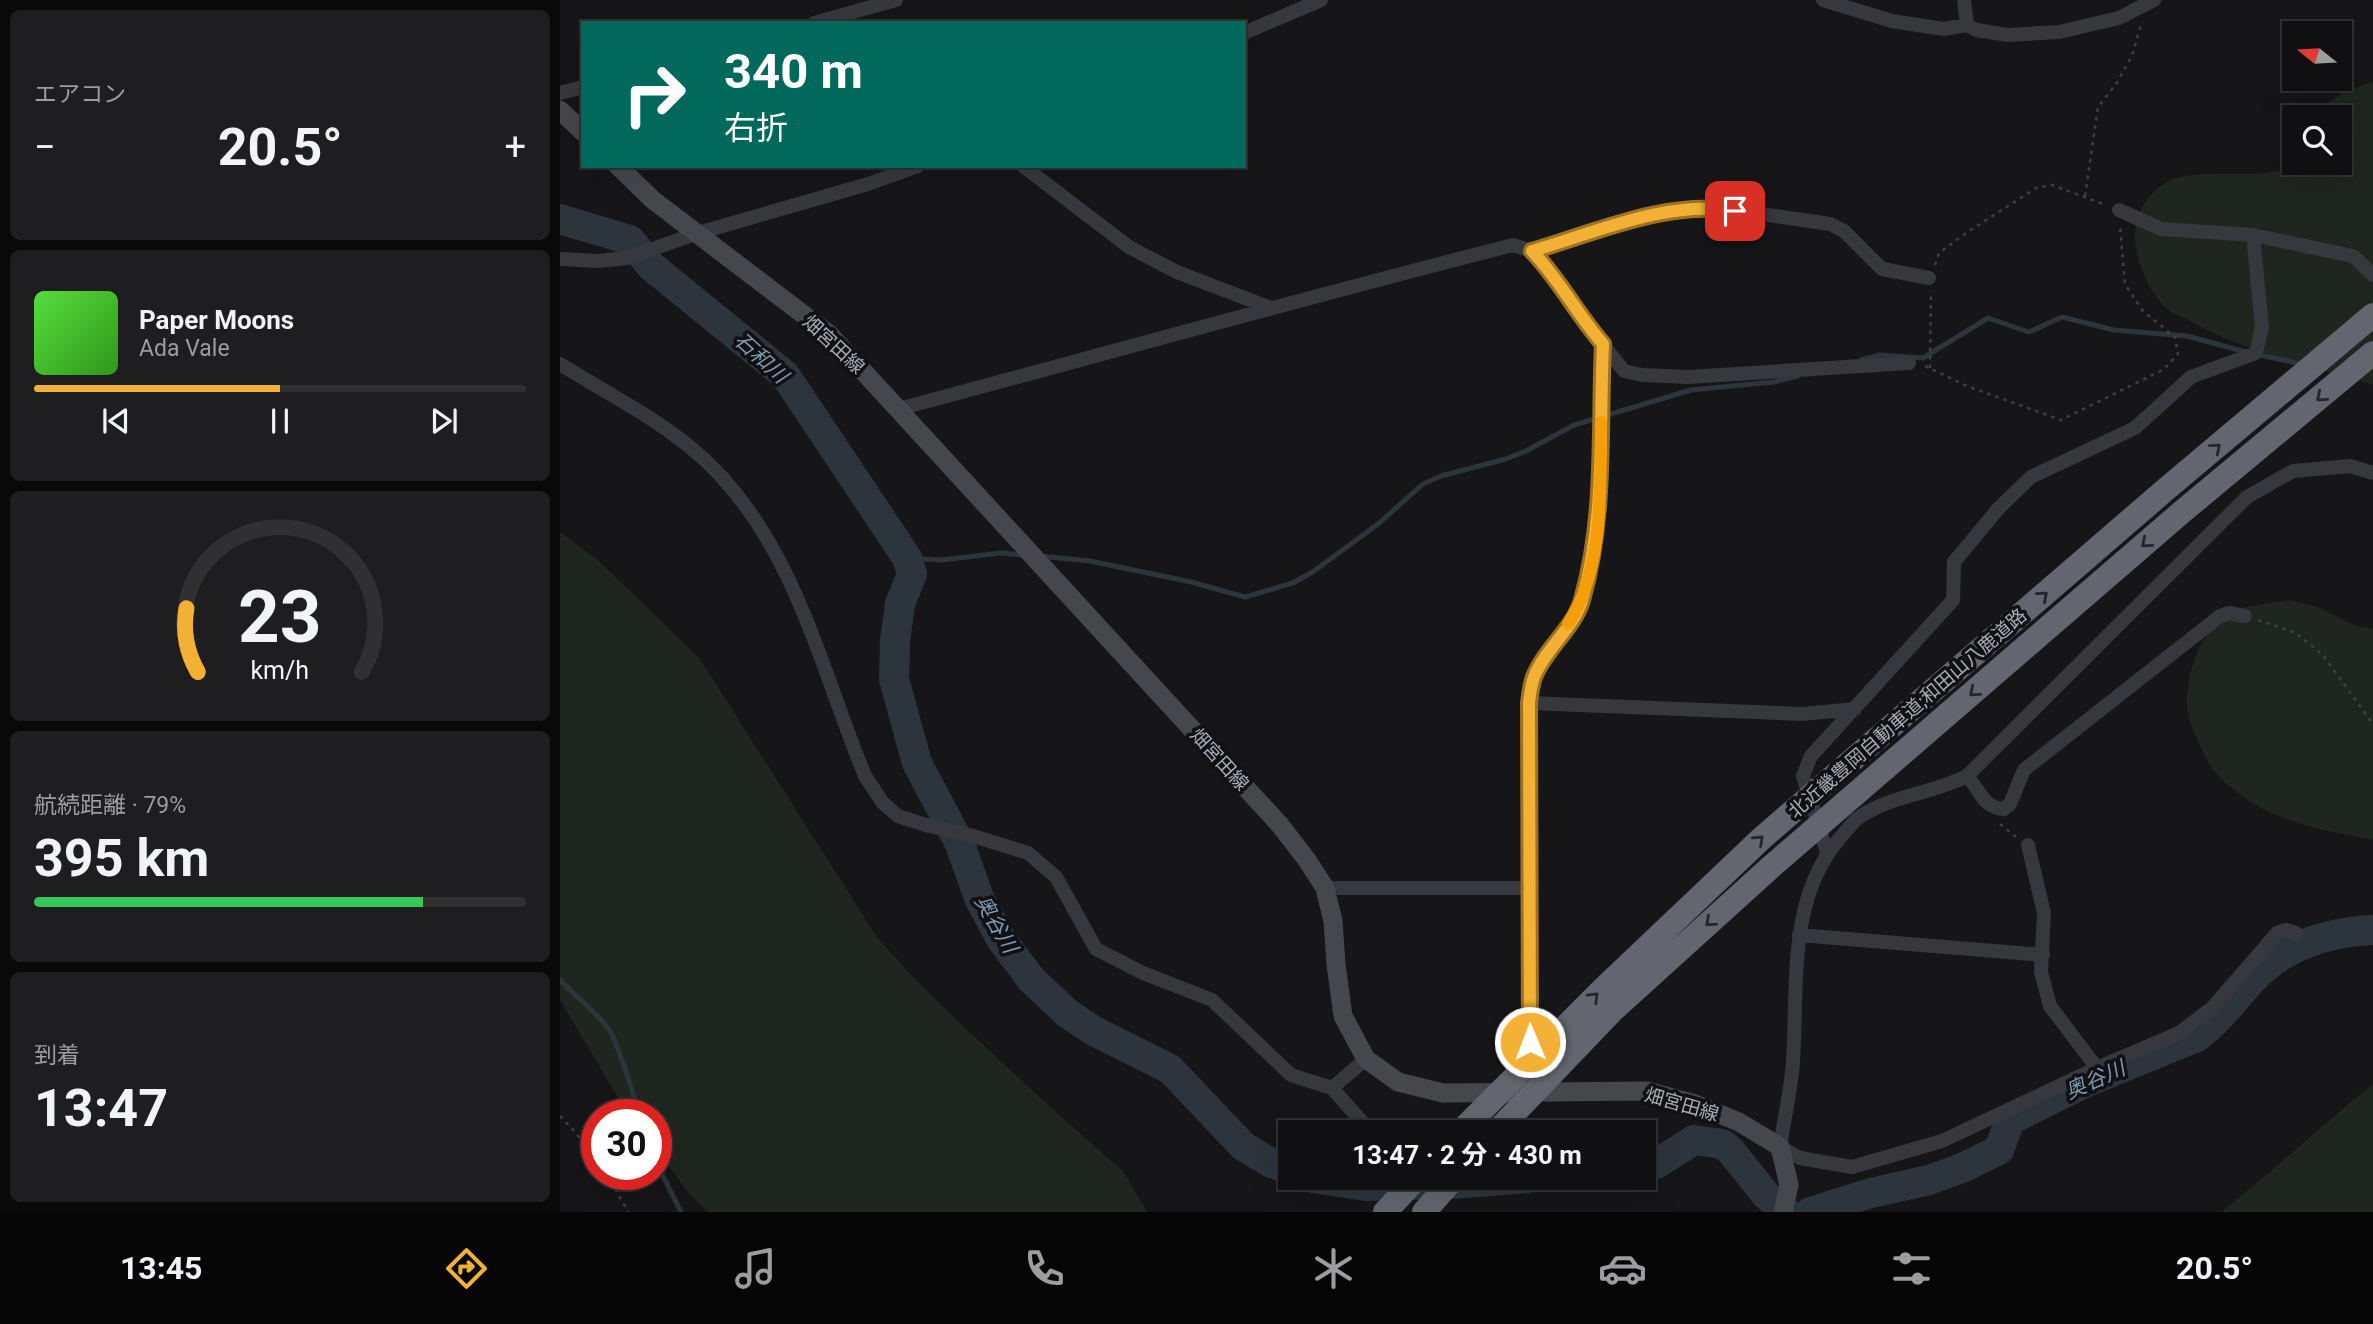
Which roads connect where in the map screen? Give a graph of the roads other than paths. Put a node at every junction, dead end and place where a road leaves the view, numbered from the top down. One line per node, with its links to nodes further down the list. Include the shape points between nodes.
1 (896, 0): 6 (street)
2 (1321, 0): 8 (street)
3 (1823, 0): 7 (street, via 1892,22 1944,29)
4 (1964, 0): 7 (street)
5 (2150, 2): 7 (street, via 2119,18 2059,32 2008,35)
6 (821, 21)
7 (1967, 25)
8 (1246, 32)
9 (581, 88): 10 (street)
10 (560, 93)
11 (560, 110): 12 (main road)
12 (581, 130)
13 (620, 168): 17 (main road, 畑宮田線)
14 (912, 168): 17 (street)
15 (1026, 168): 23 (street, via 1129,247 1177,272)
16 (2119, 210): 18 (street, via 2161,229)
17 (698, 233): 20 (street, via 627,258); 29 (main road, 畑宮田線, via 829,334)
18 (2253, 235): 21 (street, via 2353,256); 33 (street, via 2262,327 2256,353 2191,377 2135,428 2031,477 1954,562 1953,600)
19 (1532, 251): 22 (street, via 1652,215 1714,207 1830,224 1844,231 1882,269); 23 (street, via 1513,245); 25 (street)
20 (560, 259)
21 (2373, 275)
22 (1929, 278)
23 (1271, 307): 29 (street)
24 (2373, 315): 47 (highway, 北近畿豊岡自動車道;和田山八鹿道路, one-way to 24, bridge, via 1762,838)
25 (1603, 344): 27 (street, via 1624,371 1642,375 1688,377); 32 (street, via 1601,478 1591,565 1581,604 1534,677)
26 (2373, 353): 48 (highway, 北近畿豊岡自動車道;和田山八鹿道路, one-way to 48, bridge, via 1772,866 1614,1009)
27 (1909, 363)
28 (560, 364): 44 (street, via 691,447 755,516 782,562 865,776 883,803 898,816 1028,853 1056,877 1096,949 1212,1000 1291,1075)
29 (899, 409): 37 (main road, 畑宮田線, via 1280,825)
30 (2373, 473): 34 (street, via 2350,466 2293,471 2247,497)
31 (2245, 616): 34 (street, via 2221,616 2024,770 2004,809 1986,804)
32 (1529, 703): 33 (street, via 1802,714); 38 (street)
33 (1855, 709): 36 (street, via 1811,756 1803,776)
34 (1967, 776): 36 (street, via 1890,801 1857,819)
35 (2028, 845): 41 (street, via 2044,913)
36 (1827, 853): 40 (street, via 1810,886)
37 (1325, 888): 38 (street); 42 (main road, 畑宮田線, via 1343,1016)
38 (1528, 888): 45 (street)
39 (2296, 933): 43 (street, via 2277,933 2212,1008 2179,1033)
40 (1800, 935): 41 (street); 49 (street, via 1793,1066)
41 (2043, 955): 43 (street, via 2041,972 2050,1006)
42 (1366, 1059): 44 (street); 45 (main road, 畑宮田線, via 1398,1082 1443,1093)
43 (2097, 1068): 49 (street, via 1942,1141 1852,1167 1800,1158)
44 (1332, 1088): 46 (street)
45 (1531, 1094): 49 (main road, 畑宮田線, via 1647,1091 1739,1122)
46 (1360, 1120)
47 (1472, 1120)
48 (1508, 1120)
49 (1780, 1147): 53 (main road, via 1789,1185)
50 (1406, 1190): 54 (highway, bridge)
51 (1416, 1190): 56 (street)
52 (1443, 1190): 55 (highway, bridge)
53 (1784, 1209)
54 (1385, 1212)
55 (1424, 1212)
56 (1433, 1212)

